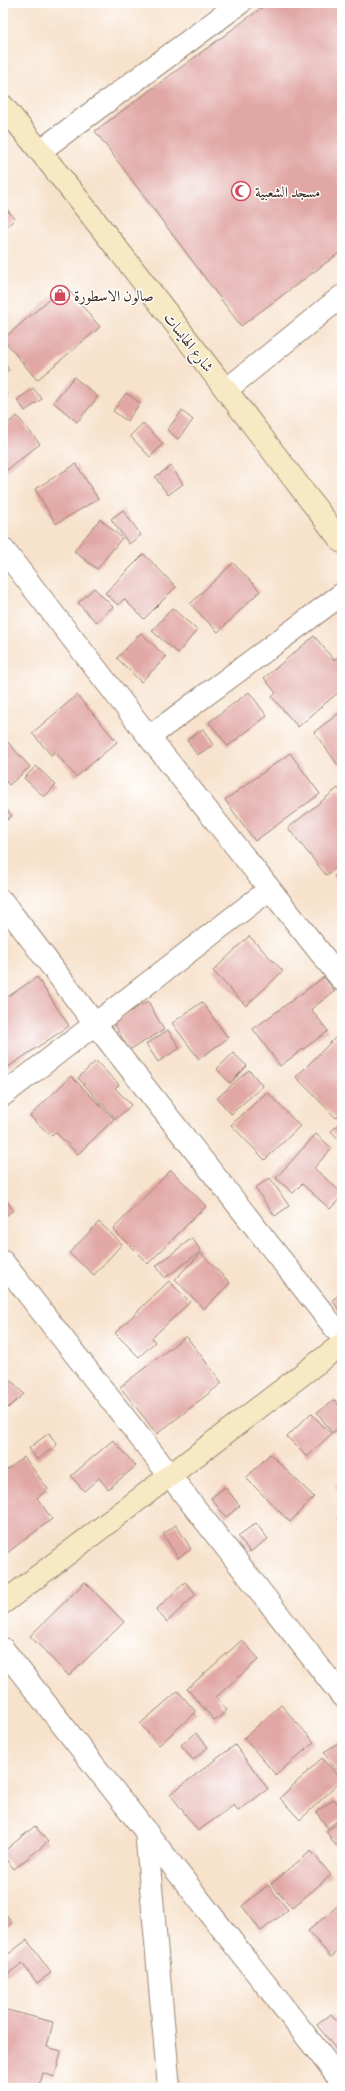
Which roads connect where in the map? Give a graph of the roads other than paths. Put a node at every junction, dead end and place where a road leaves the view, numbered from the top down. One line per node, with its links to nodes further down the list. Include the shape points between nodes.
1 (240, 3): 3 (street)
2 (3, 106): 3 (street, شارع الهايسات)
3 (40, 150): 5 (street, شارع الهايسات)
4 (342, 296): 5 (street)
5 (226, 390): 6 (street, شارع الهايسات)
6 (342, 542)
7 (3, 549): 9 (street)
8 (342, 594): 9 (street)
9 (149, 737): 10 (street)
10 (270, 889): 12 (street); 13 (street)
11 (3, 902): 13 (street)
12 (342, 980)
13 (95, 1024): 14 (street); 16 (street)
14 (3, 1095)
15 (3, 1262): 18 (street)
16 (342, 1337)
17 (342, 1344): 18 (street)
18 (171, 1474): 19 (street); 21 (street)
19 (3, 1603)
20 (3, 1649): 22 (street)
21 (342, 1696)
22 (146, 1831): 23 (street); 24 (street)
23 (340, 2075)
24 (169, 2088)

